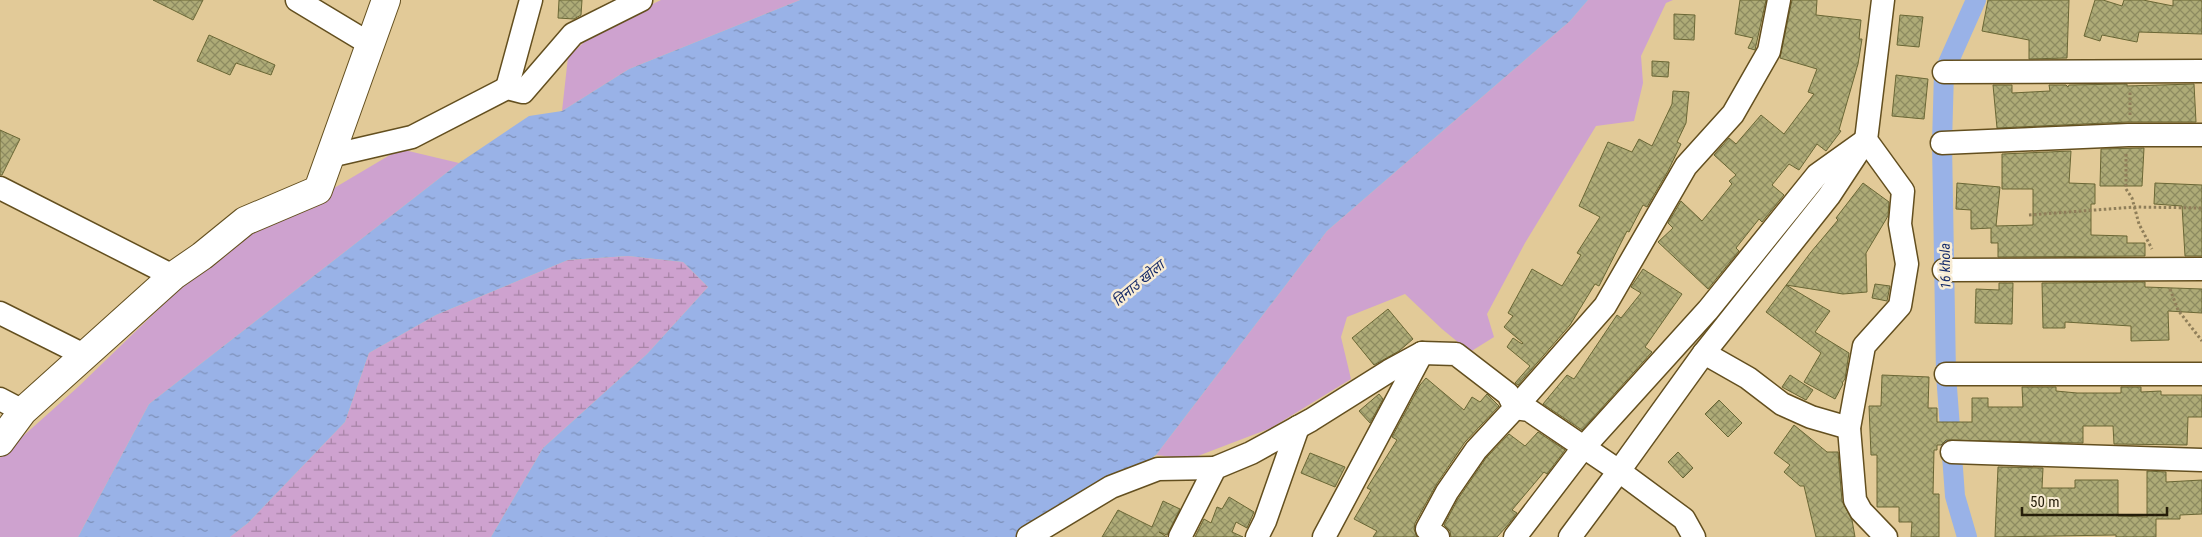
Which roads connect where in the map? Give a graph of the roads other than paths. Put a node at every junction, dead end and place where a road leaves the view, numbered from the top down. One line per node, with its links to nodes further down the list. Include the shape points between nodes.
1 (297, 0): 7 (street)
2 (386, 0): 7 (main road)
3 (531, 0): 10 (street)
4 (641, 0): 10 (street, via 573,34 522,92)
5 (1779, 0): 26 (street, via 1769,51 1733,114 1686,166 1605,306)
6 (1883, 0): 12 (street)
7 (370, 44): 14 (main road)
8 (2202, 71): 9 (street)
9 (1944, 72)
10 (507, 88): 14 (street, via 412,137)
11 (2202, 135): 13 (street)
12 (1866, 140): 21 (street, via 1829,196); 28 (street, via 1902,191 1900,224 1907,264 1900,306 1864,346); 30 (street, via 1818,175 1708,310)
13 (1942, 143)
14 (330, 156): 18 (main road, via 318,190 245,221)
15 (0, 188): 18 (street)
16 (2202, 269): 17 (street)
17 (1944, 270)
18 (173, 276): 22 (main road)
19 (0, 313): 22 (street)
20 (1422, 353): 26 (street, via 1456,354 1508,394); 27 (street); 38 (street)
21 (1704, 354): 28 (street, via 1748,378 1782,404); 34 (street)
22 (84, 355): 25 (main road)
23 (1946, 374): 24 (street)
24 (2202, 374)
25 (11, 405): 29 (main road)
26 (1515, 408): 30 (street, via 1530,410); 39 (street, via 1476,450 1447,492 1427,528)
27 (1298, 427): 33 (street); 37 (street)
28 (1849, 428): 43 (street, via 1855,500)
29 (0, 442)
30 (1583, 448): 34 (street); 40 (street)
31 (1952, 452): 32 (street)
32 (2202, 460)
33 (1215, 468): 35 (street, via 1158,469 1111,486); 36 (street)
34 (1618, 472): 41 (street); 42 (street, via 1684,519)
35 (1028, 537)
36 (1180, 537)
37 (1257, 537)
38 (1324, 537)
39 (1438, 537)
40 (1515, 537)
41 (1570, 537)
42 (1694, 537)
43 (1886, 537)

